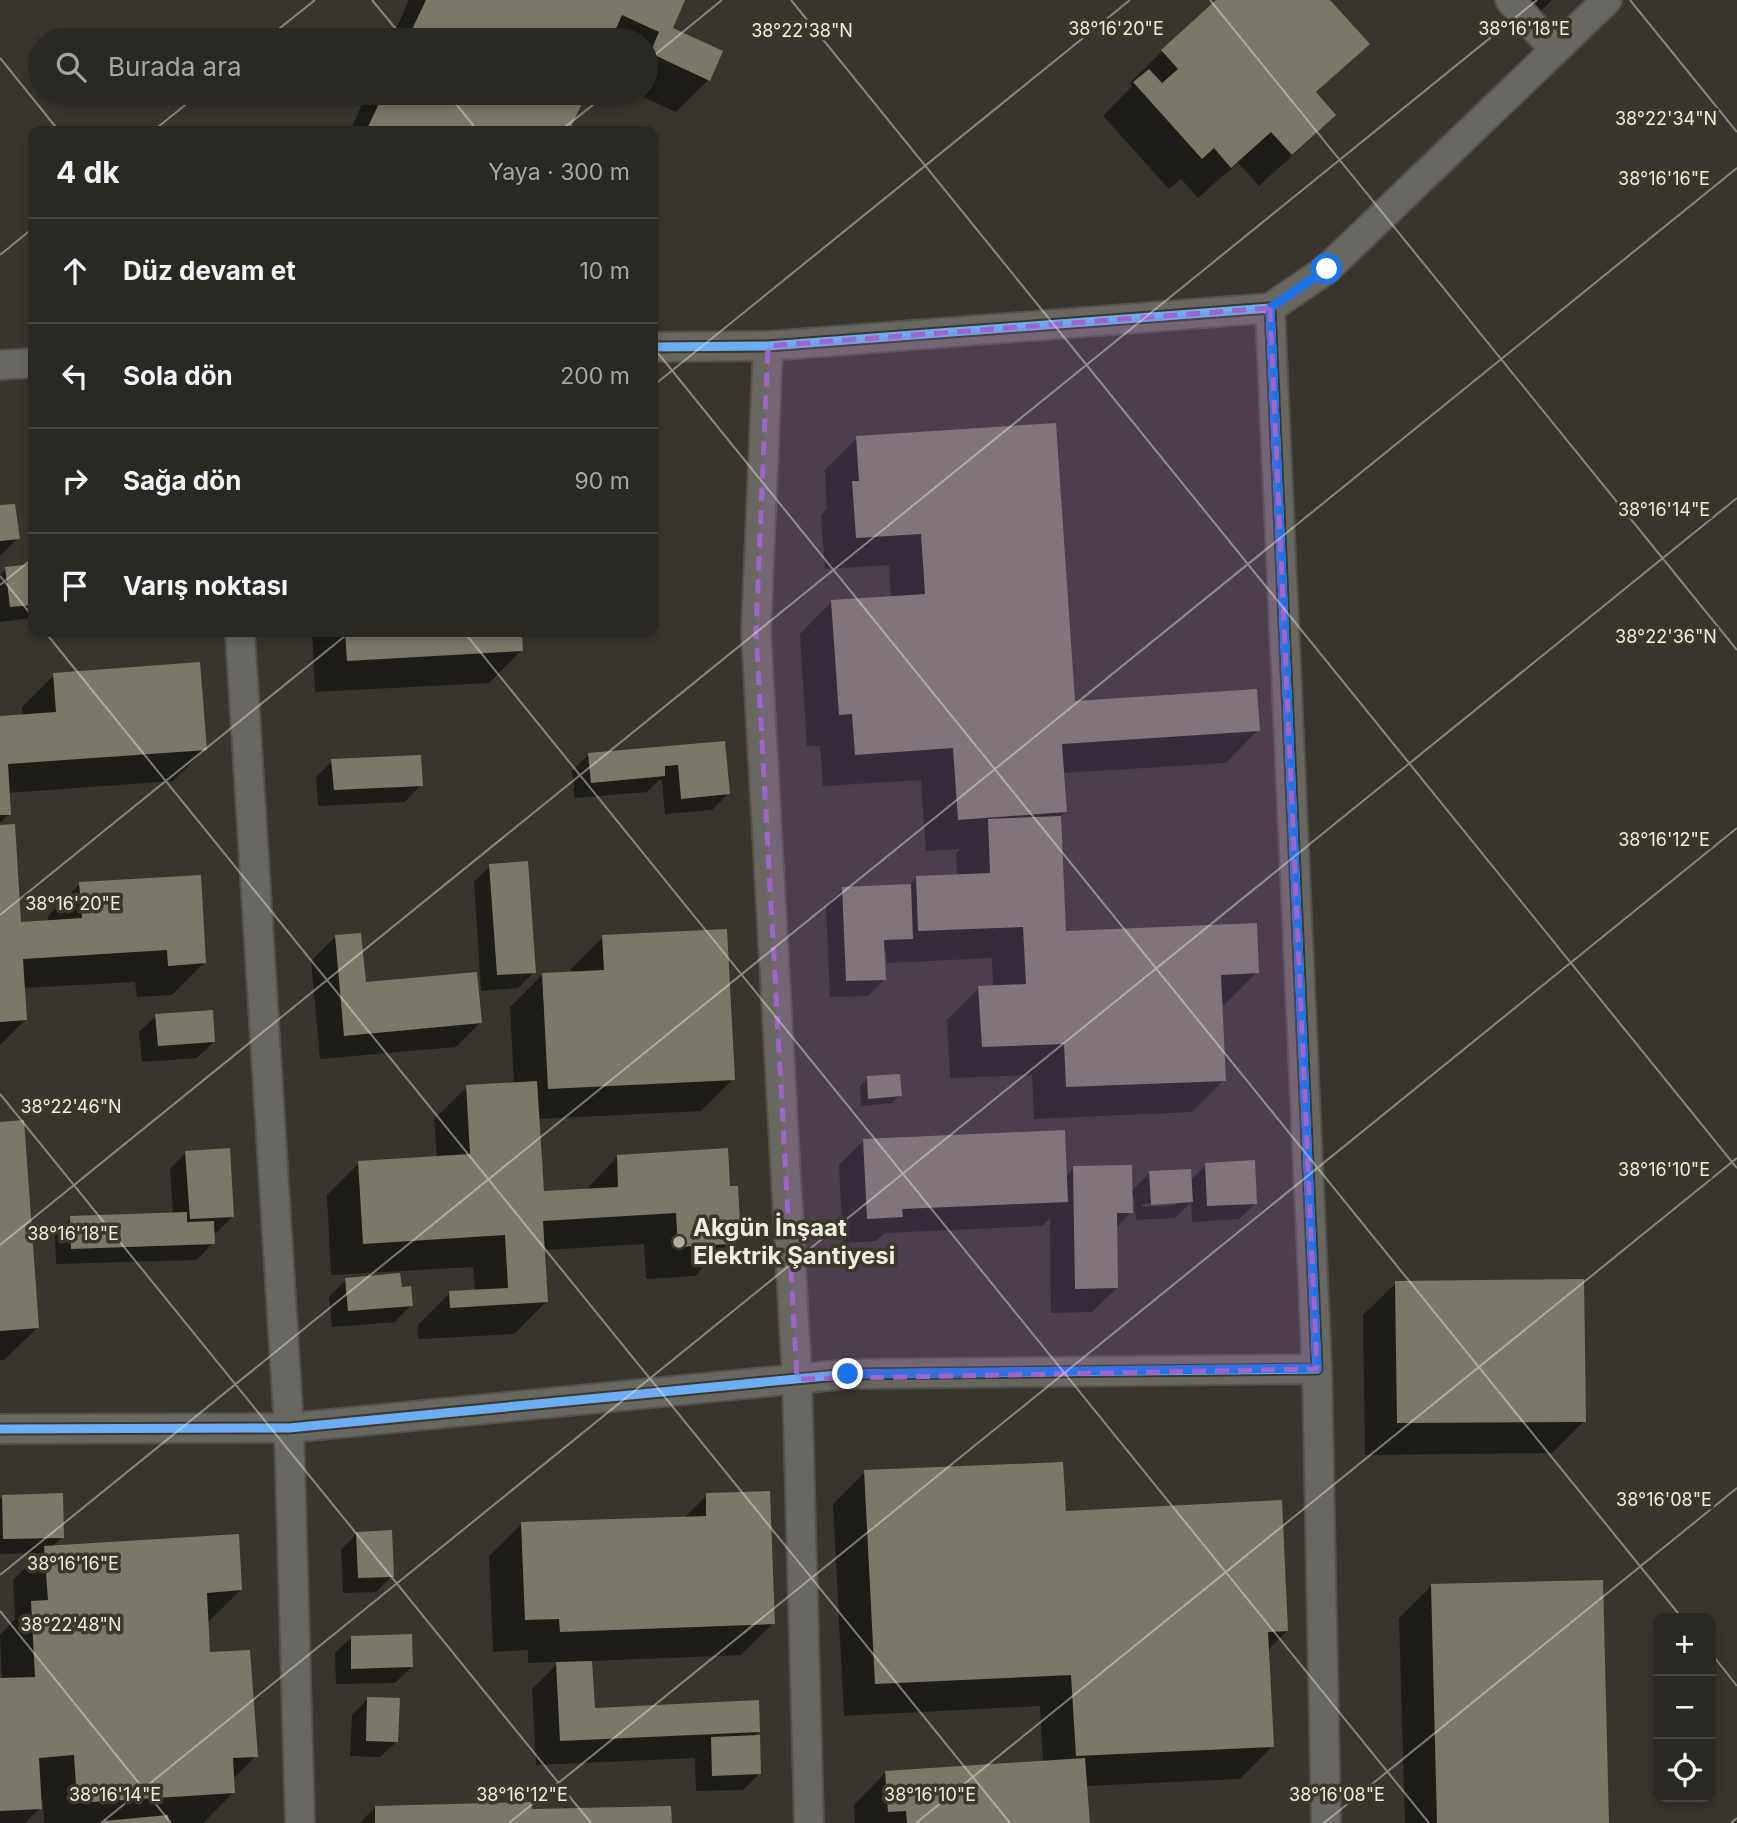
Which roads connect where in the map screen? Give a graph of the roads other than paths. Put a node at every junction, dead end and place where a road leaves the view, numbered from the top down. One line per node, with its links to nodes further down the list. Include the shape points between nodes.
1 (1510, 0): 3 (street)
2 (1607, 0): 3 (street)
3 (1555, 50): 4 (street, via 1327,269)
4 (1270, 308): 5 (street); 10 (street)
5 (768, 346): 6 (street); 11 (street, via 757,632)
6 (658, 347)
7 (28, 363): 8 (street)
8 (0, 365)
9 (240, 637): 13 (street)
10 (1317, 1368): 11 (street, via 848,1374); 16 (street)
11 (797, 1379): 13 (street); 15 (street)
12 (0, 1429): 13 (street)
13 (289, 1429): 14 (street)
14 (300, 1823)
15 (810, 1823)
16 (1326, 1823)

